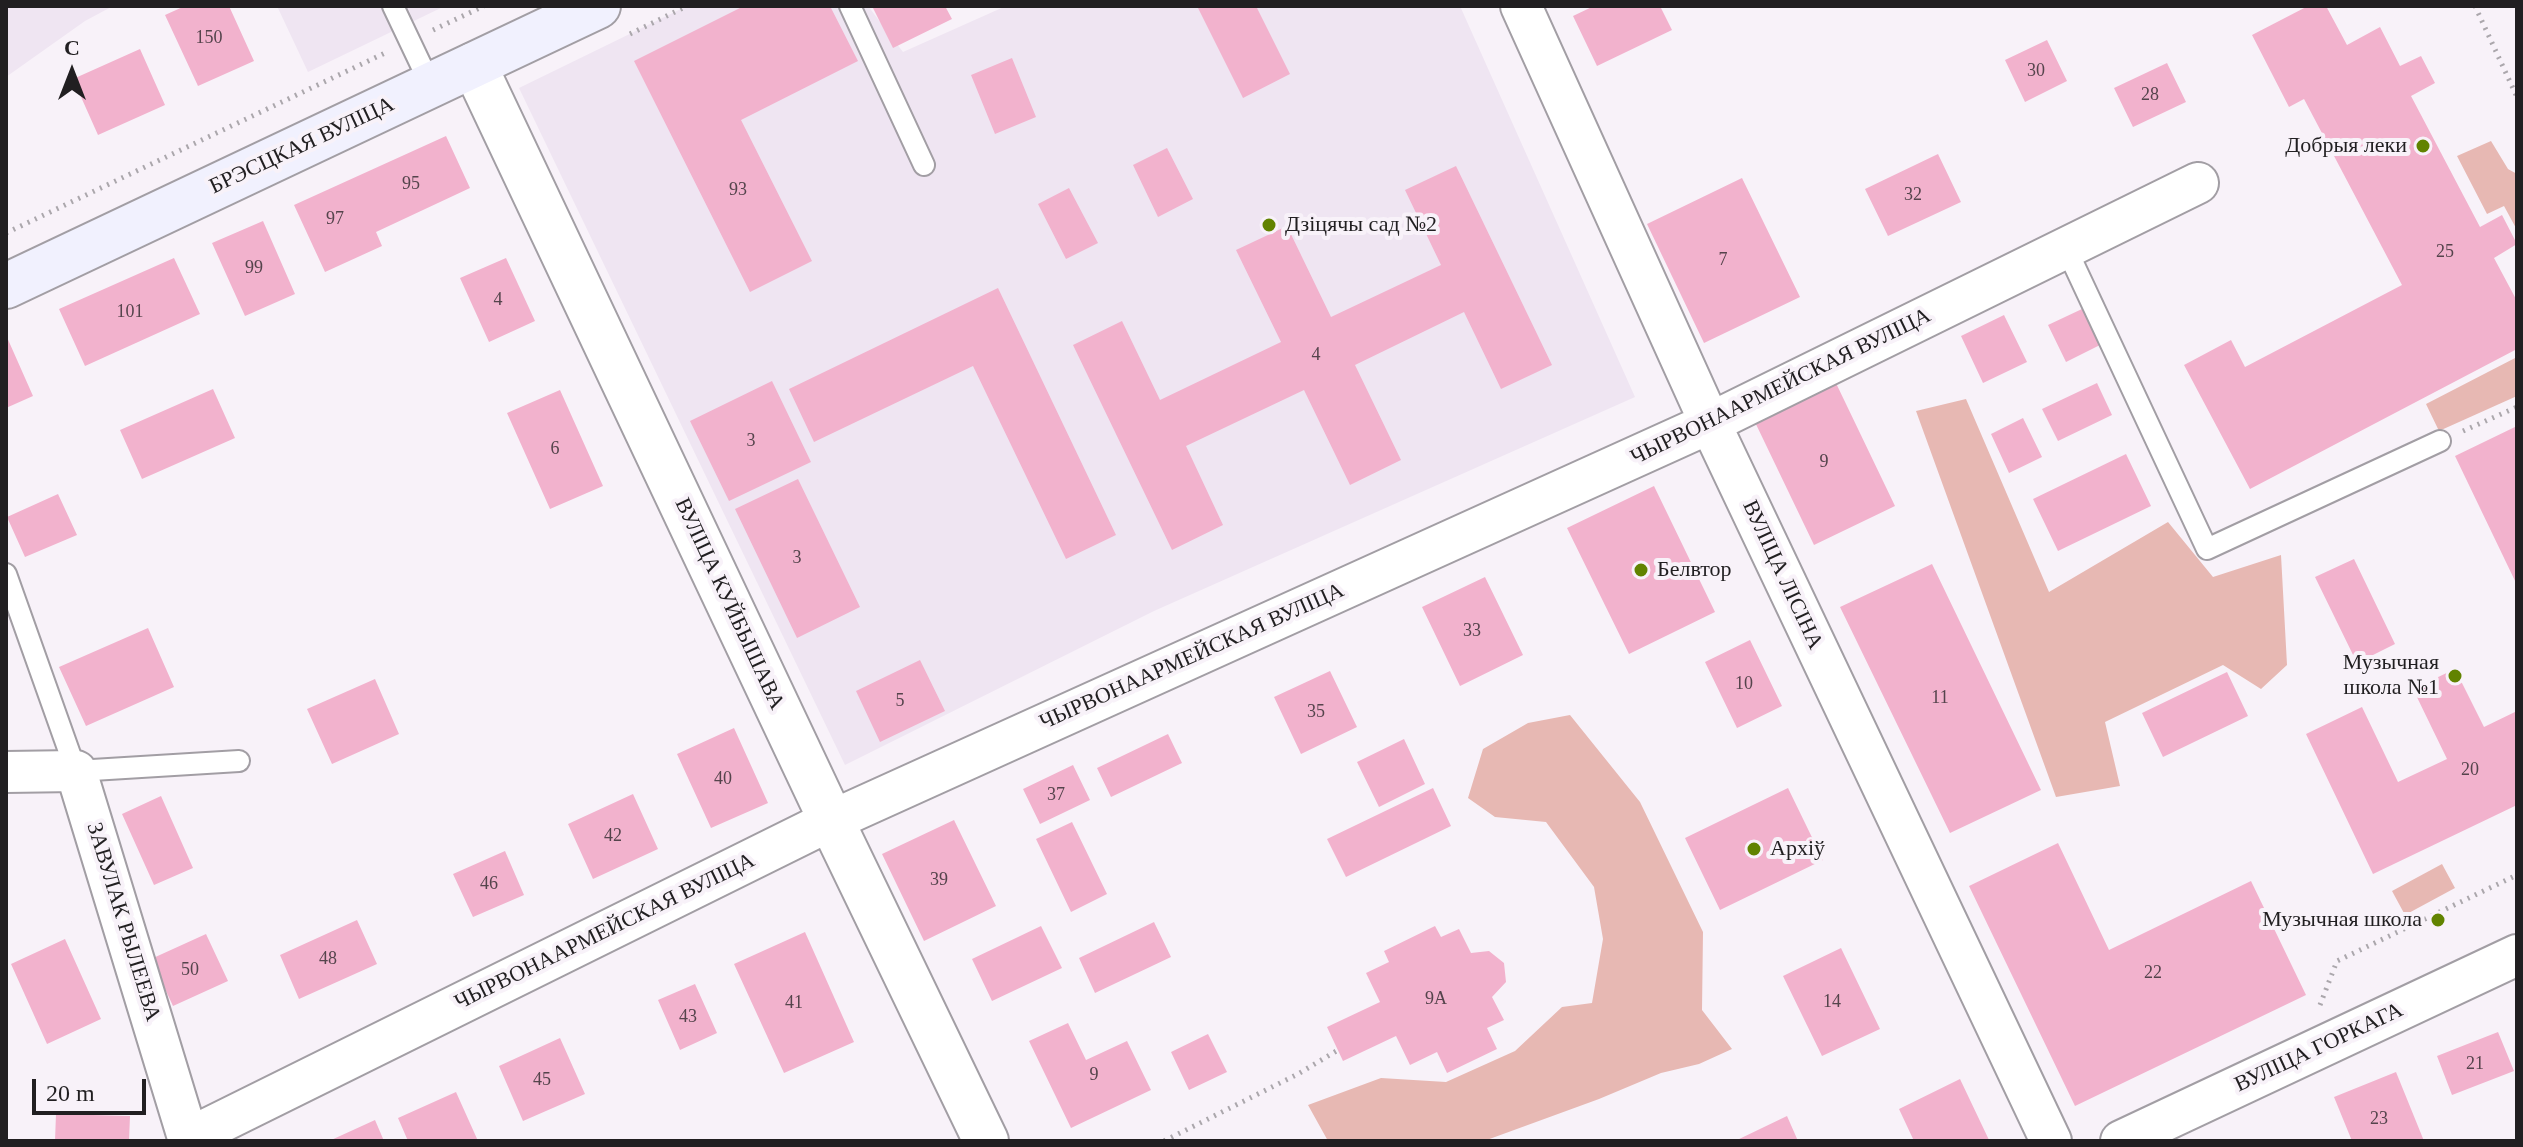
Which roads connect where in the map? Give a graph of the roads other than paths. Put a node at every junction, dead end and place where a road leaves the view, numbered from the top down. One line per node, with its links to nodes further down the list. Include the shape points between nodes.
1 (393, 6): 6 (lane)
2 (598, 6): 5 (main road, БРЭСЦКАЯ ВУЛІЦА)
3 (850, 6): 7 (lane)
4 (1521, 6): 11 (street, ВУЛІЦА ЛІСІНА)
5 (474, 65): 6 (main road, БРЭСЦКАЯ ВУЛІЦА); 17 (street, ВУЛІЦА КУЙБЫШАВА)
6 (431, 86): 10 (main road, БРЭСЦКАЯ ВУЛІЦА)
7 (924, 165)
8 (2198, 183): 9 (street, ЧЫРВОНААРМЕЙСКАЯ ВУЛІЦА)
9 (2066, 248): 11 (street, ЧЫРВОНААРМЕЙСКАЯ ВУЛІЦА); 12 (lane, via 2207,549)
10 (6, 286)
11 (1710, 423): 17 (street, ЧЫРВОНААРМЕЙСКАЯ ВУЛІЦА); 21 (street, ВУЛІЦА ЛІСІНА)
12 (2440, 441)
13 (6, 574): 15 (lane)
14 (239, 761): 15 (lane)
15 (76, 771): 16 (street); 19 (street, ЗАВУЛАК РЫЛЕЕВА)
16 (6, 772)
17 (831, 820): 19 (street, ЧЫРВОНААРМЕЙСКАЯ ВУЛІЦА); 20 (street, ВУЛІЦА КУЙБЫШАВА)
18 (2517, 955): 22 (street, ВУЛІЦА ГОРКАГА)
19 (189, 1140)
20 (986, 1141)
21 (2051, 1141)
22 (2121, 1141)

